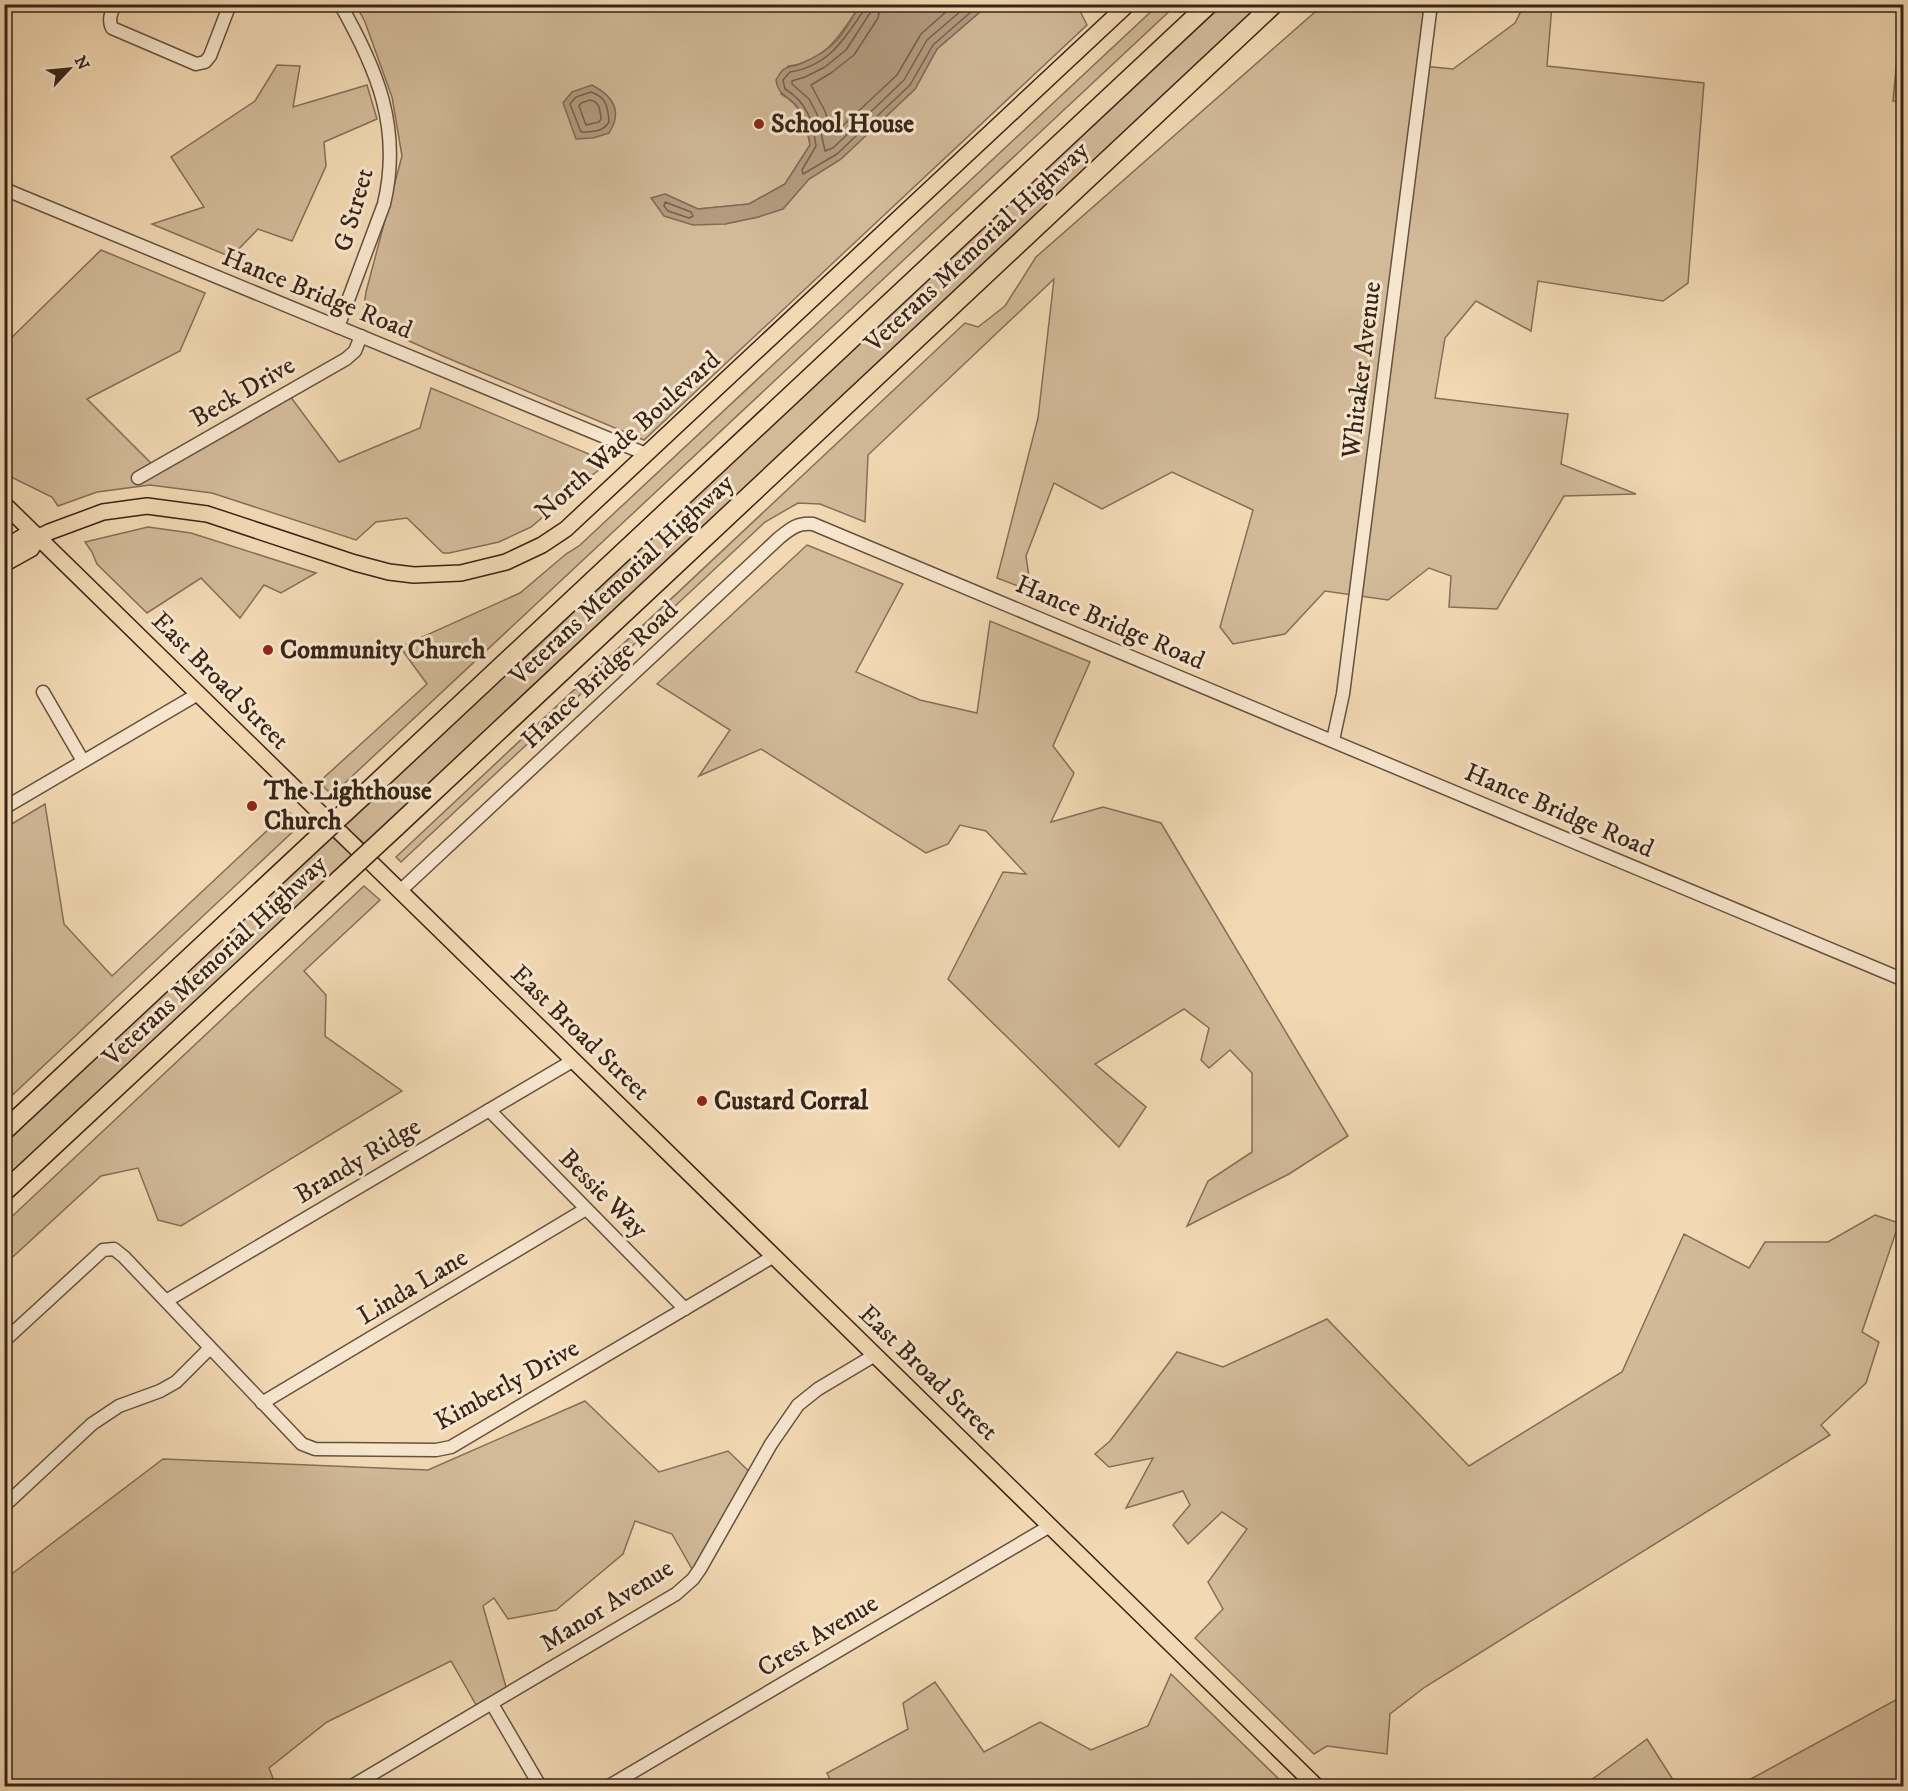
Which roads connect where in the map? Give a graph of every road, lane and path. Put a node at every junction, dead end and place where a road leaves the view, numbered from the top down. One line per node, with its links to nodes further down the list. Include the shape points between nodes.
1 (115, 4): 2 (street, via 109,23 112,28 196,64 210,56)
2 (230, 4)
3 (340, 4): 9 (street, G Street, via 378,80 392,147 384,204)
4 (1128, 4): 11 (main road, North Wade Boulevard)
5 (1209, 4): 26 (highway, Veterans Memorial Highway, bridge)
6 (1274, 4): 27 (highway, Veterans Memorial Highway, bridge)
7 (1431, 4): 19 (street, Whitaker Avenue, via 1343,694)
8 (4, 189): 9 (street, Hance Bridge Road)
9 (338, 327): 10 (street, Hance Bridge Road)
10 (361, 336): 11 (street, Hance Bridge Road); 12 (street, Beck Drive, via 355,351 346,359)
11 (646, 454): 14 (main road, North Wade Boulevard, via 558,535 512,560 461,573 437,576 389,572 207,514 147,506 88,516)
12 (138, 478)
13 (4, 504): 14 (main road, East Broad Street)
14 (39, 537): 15 (main road, North Wade Boulevard, via 24,536); 16 (main road, North Wade Boulevard, via 31,549); 18 (main road, East Broad Street)
15 (4, 548)
16 (4, 564)
17 (43, 692): 20 (street)
18 (198, 693): 20 (street); 22 (main road, East Broad Street)
19 (1332, 741): 22 (street, Hance Bridge Road, via 824,528 804,523 779,538); 23 (street, Hance Bridge Road)
20 (83, 761): 21 (street)
21 (4, 808)
22 (400, 891): 24 (main road, East Broad Street)
23 (1904, 980)
24 (574, 1060): 25 (street, Brandy Ridge); 29 (main road, East Broad Street)
25 (489, 1110): 28 (street, Bessie Way); 30 (street, Brandy Ridge)
26 (4, 1131)
27 (4, 1192)
28 (586, 1209): 31 (street, Bessie Way); 35 (street, Linda Lane)
29 (774, 1256): 31 (street, Kimberly Drive); 34 (main road, East Broad Street)
30 (166, 1301): 32 (street, Kimberly Drive, via 124,1257 114,1249 103,1250); 33 (street, Kimberly Drive)
31 (685, 1309): 35 (street, Kimberly Drive, via 451,1447 315,1449 303,1444)
32 (4, 1341)
33 (210, 1348): 35 (street, Kimberly Drive); 36 (street, via 176,1382 119,1406 92,1424)
34 (875, 1355): 37 (main road, East Broad Street); 38 (street, Manor Avenue, via 798,1405 686,1586)
35 (262, 1403)
36 (4, 1506)
37 (1050, 1526): 41 (street, Crest Avenue); 42 (main road, East Broad Street)
38 (492, 1704): 39 (street, Manor Avenue); 40 (street)
39 (352, 1786)
40 (540, 1786)
41 (609, 1786)
42 (1316, 1786)

